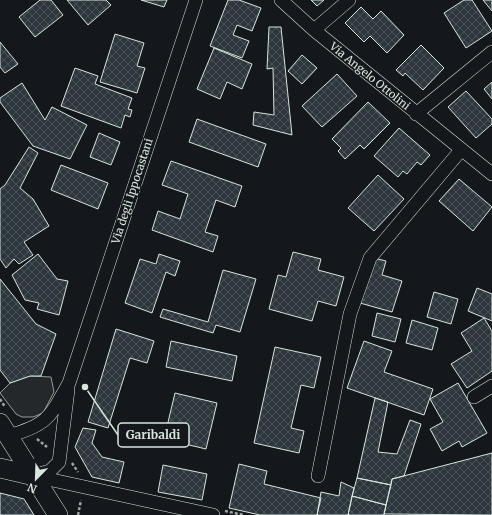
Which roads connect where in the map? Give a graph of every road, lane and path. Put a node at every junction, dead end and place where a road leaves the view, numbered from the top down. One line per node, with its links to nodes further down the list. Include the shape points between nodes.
1 (196, 0): 9 (street, Via degli Ippocastani)
2 (281, 0): 4 (street, Via Angelo Ottolini)
3 (349, 0): 4 (street)
4 (314, 30): 6 (street, Via Angelo Ottolini)
5 (492, 52): 6 (street)
6 (416, 114): 7 (street, Via Angelo Ottolini)
7 (461, 150): 8 (street, Via Angelo Ottolini); 19 (street, via 370,258 350,314)
8 (492, 174)
9 (69, 382): 14 (street, Via degli Ippocastani, via 51,415); 15 (street, Via degli Ippocastani)
10 (492, 386): 11 (street)
11 (474, 397)
12 (0, 399): 13 (path)
13 (4, 428): 14 (street, Via degli Ippocastani); 18 (main road)
14 (28, 430): 15 (path, via 50,450)
15 (60, 453): 17 (path, via 66,454); 18 (street, Via degli Ippocastani, via 60,462 50,471)
16 (0, 468): 18 (main road)
17 (80, 474)
18 (34, 476): 20 (main road); 21 (street)
19 (318, 476)
20 (58, 515)
21 (213, 515)

